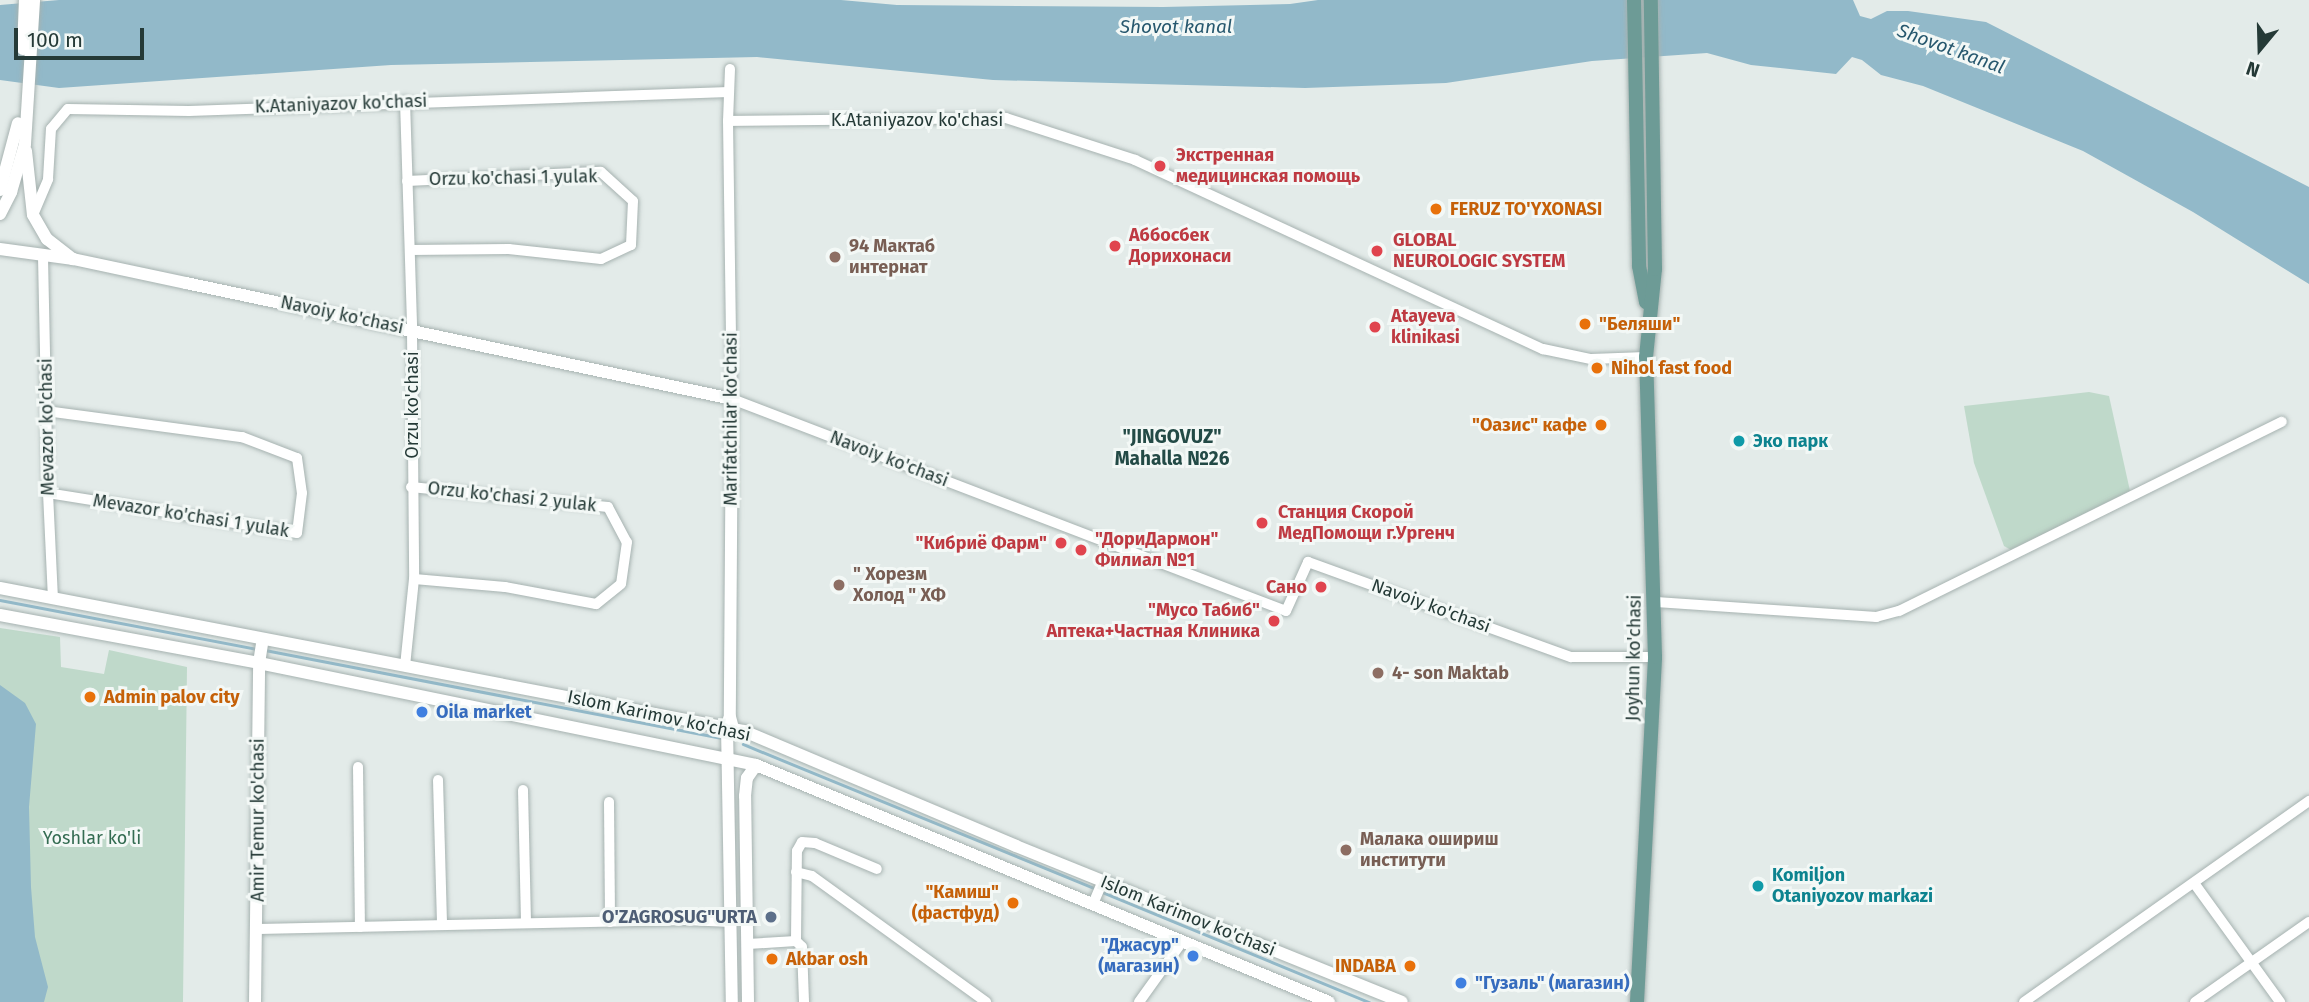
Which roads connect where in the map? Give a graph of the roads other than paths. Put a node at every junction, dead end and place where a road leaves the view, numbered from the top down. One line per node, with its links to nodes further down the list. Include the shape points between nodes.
1 (1634, 0): 8 (main road)
2 (1651, 0): 8 (main road, via 1653,65)
3 (29, 1): 9 (main road)
4 (730, 69): 5 (street, Marifatchilar ko'chasi)
5 (729, 92): 6 (street, K.Ataniyazov ko'chasi); 7 (street, Marifatchilar ko'chasi)
6 (405, 101): 10 (street, Orzu ko'chasi); 13 (street, K.Ataniyazov ko'chasi, via 189,111 68,109 51,129 48,179)
7 (727, 121): 19 (street, K.Ataniyazov ko'chasi, via 1006,118 1135,160 1543,349 1591,359); 20 (street, Marifatchilar ko'chasi)
8 (1644, 135): 19 (main road, Joyhun ko'chasi, via 1655,269)
9 (21, 141): 11 (main road); 12 (main road, via 11,192); 13 (main road)
10 (407, 181): 15 (street, Orzu ko'chasi); 15 (street, Orzu ko'chasi 1 yulak, via 601,172 634,201 631,245 601,259 509,249)
11 (0, 190)
12 (0, 214)
13 (33, 215): 17 (main road, via 47,239)
14 (0, 249): 16 (main road, Navoiy ko'chasi)
15 (410, 250): 18 (street, Orzu ko'chasi)
16 (43, 257): 17 (main road, Navoiy ko'chasi); 21 (street, Mevazor ko'chasi)
17 (73, 260): 18 (main road, Navoiy ko'chasi)
18 (412, 330): 20 (main road, Navoiy ko'chasi); 23 (street, Orzu ko'chasi)
19 (1646, 357): 28 (main road, Joyhun ko'chasi)
20 (732, 399): 31 (street, Navoiy ko'chasi, via 1286,611 1308,562 1571,657); 34 (main road, Marifatchilar ko'chasi)
21 (46, 411): 24 (street, Mevazor ko'chasi); 24 (street, Mevazor ko'chasi 1 yulak, via 242,437 297,458 302,493 297,533)
22 (2282, 422): 28 (street, via 1899,611 1876,617)
23 (411, 487): 25 (street, Orzu ko'chasi); 25 (street, Orzu ko'chasi 2 yulak, via 608,507 627,542 621,584 596,604 505,587)
24 (48, 493): 27 (street, Mevazor ko'chasi)
25 (414, 579): 33 (street, Orzu ko'chasi)
26 (0, 588): 27 (main road, Islom Karimov ko'chasi)
27 (53, 598): 30 (main road, Islom Karimov ko'chasi)
28 (1656, 602): 31 (main road, Joyhun ko'chasi)
29 (0, 615): 32 (main road, Islom Karimov ko'chasi)
30 (263, 639): 32 (main road, Amir Temur ko'chasi); 33 (main road, Islom Karimov ko'chasi)
31 (1655, 656): 66 (main road, Joyhun ko'chasi)
32 (259, 663): 35 (main road, Islom Karimov ko'chasi); 53 (main road, Amir Temur ko'chasi)
33 (405, 666): 34 (main road, Islom Karimov ko'chasi)
34 (730, 724): 35 (main road, Marifatchilar ko'chasi); 44 (main road, Islom Karimov ko'chasi)
35 (728, 757): 36 (main road, Islom Karimov ko'chasi); 48 (main road, Marifatchilar ko'chasi)
36 (756, 765): 46 (main road, Islom Karimov ko'chasi); 56 (main road, via 747,778 745,796)
37 (358, 767): 52 (street)
38 (438, 779): 51 (street)
39 (523, 790): 50 (street)
40 (2309, 801): 45 (street)
41 (609, 802): 47 (street)
42 (877, 869): 43 (street, via 802,842)
43 (796, 872): 54 (street); 62 (street, via 812,876)
44 (1102, 881): 46 (street); 65 (main road, Islom Karimov ko'chasi)
45 (2194, 883): 57 (street); 67 (street)
46 (1093, 904): 55 (main road, Islom Karimov ko'chasi)
47 (610, 922): 48 (street); 50 (street)
48 (732, 922): 59 (main road, Marifatchilar ko'chasi)
49 (2309, 922): 57 (street)
50 (526, 923): 51 (street)
51 (442, 925): 52 (street)
52 (360, 927): 53 (street)
53 (258, 929): 58 (main road, Amir Temur ko'chasi)
54 (796, 941): 56 (street); 61 (street, via 802,947)
55 (1182, 942): 63 (street); 64 (main road, Islom Karimov ko'chasi)
56 (748, 944): 60 (main road)
57 (2251, 963): 68 (street); 69 (street)
58 (255, 1002)
59 (732, 1002)
60 (748, 1002)
61 (804, 1002)
62 (986, 1002)
63 (1139, 1002)
64 (1329, 1002)
65 (1402, 1002)
66 (1637, 1002)
67 (2024, 1002)
68 (2195, 1002)
69 (2280, 1002)

